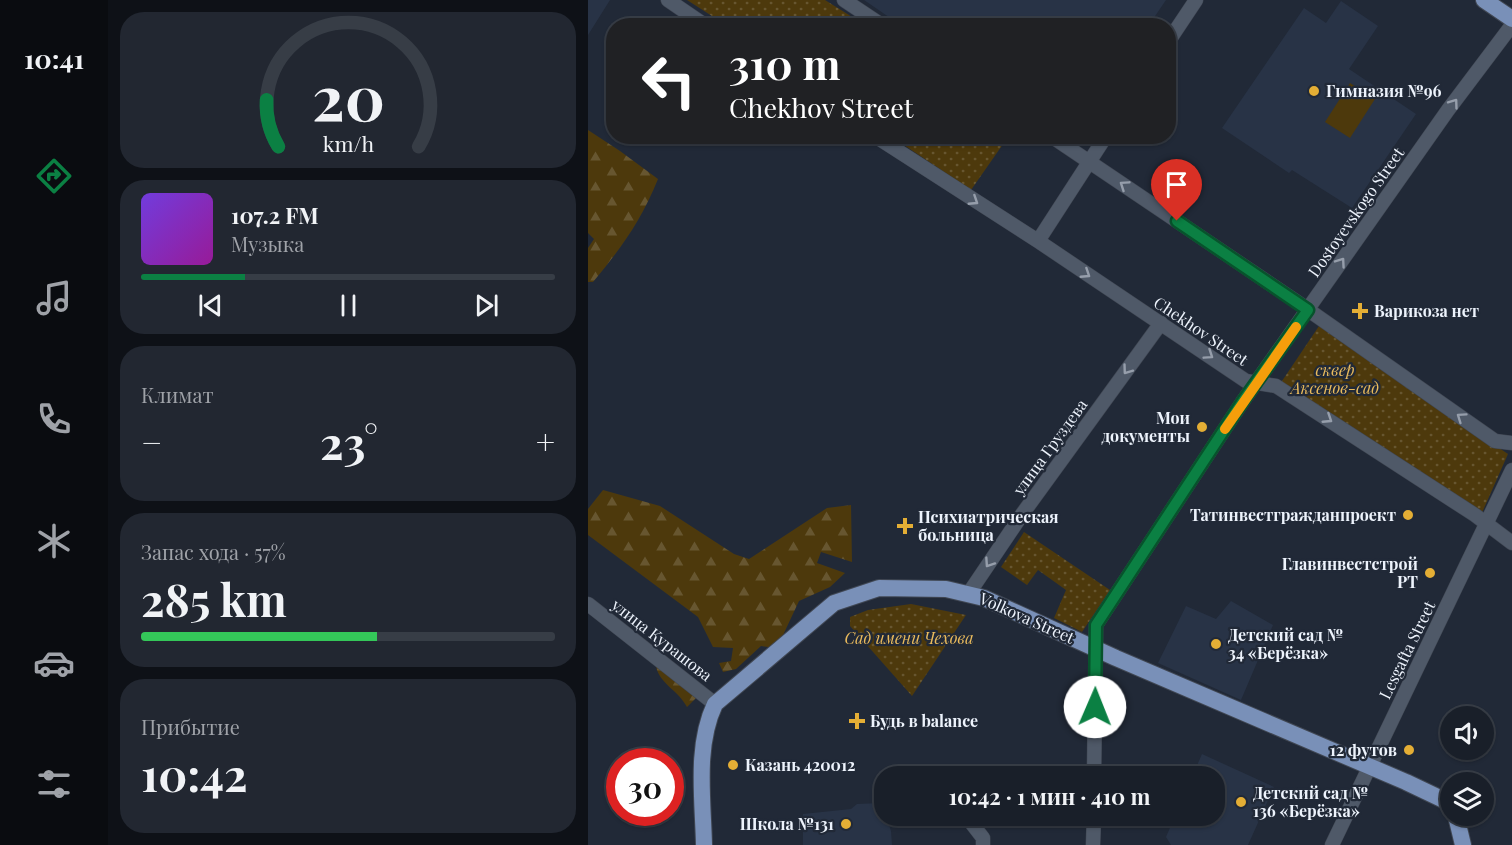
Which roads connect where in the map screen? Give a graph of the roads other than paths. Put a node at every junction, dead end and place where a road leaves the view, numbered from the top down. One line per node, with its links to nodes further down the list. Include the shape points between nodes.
1 (668, 0): 5 (street)
2 (844, 0): 6 (street)
3 (1197, 0): 9 (street)
4 (1484, 0): 7 (main road)
5 (694, 18)
6 (871, 18)
7 (1512, 19)
8 (1512, 24): 15 (street, Dostoyevskogo Street, one-way to 8)
9 (1176, 30)
10 (887, 144): 14 (street, Chekhov Street, one-way to 14)
11 (1063, 144): 13 (street)
12 (1101, 144): 13 (street)
13 (1089, 161): 14 (street); 15 (street, one-way to 13)
14 (1038, 241): 16 (street, Chekhov Street, one-way to 16)
15 (1308, 310): 17 (street, Dostoyevskogo Street); 18 (street, one-way to 15, via 1495,441)
16 (1161, 323): 17 (street, Chekhov Street, one-way to 17, via 1246,381); 22 (street, улица Груздева, one-way to 22)
17 (1258, 382): 20 (street, Chekhov Street, one-way to 20, via 1276,386); 24 (street, Dostoyevskogo Street, via 1096,625)
18 (1512, 443)
19 (1512, 470): 20 (street, Lesgafta Street)
20 (1487, 524): 21 (street, Chekhov Street); 27 (street, Lesgafta Street)
21 (1512, 543)
22 (969, 593): 24 (main road, Volkova Street); 25 (main road, Volkova Street, via 879,588 834,603)
23 (588, 604): 25 (street, улица Курашова)
24 (1095, 649): 26 (street, Dostoyevskogo Street); 27 (main road, Volkova Street)
25 (715, 704): 32 (main road, via 704,740)
26 (1094, 766)
27 (1370, 766): 28 (main road, Volkova Street); 35 (street, Lesgafta Street)
28 (1440, 799)
29 (974, 826): 33 (street)
30 (1094, 826): 34 (street)
31 (1458, 826): 36 (main road)
32 (704, 845)
33 (984, 845)
34 (1093, 845)
35 (1332, 845)
36 (1463, 845)

